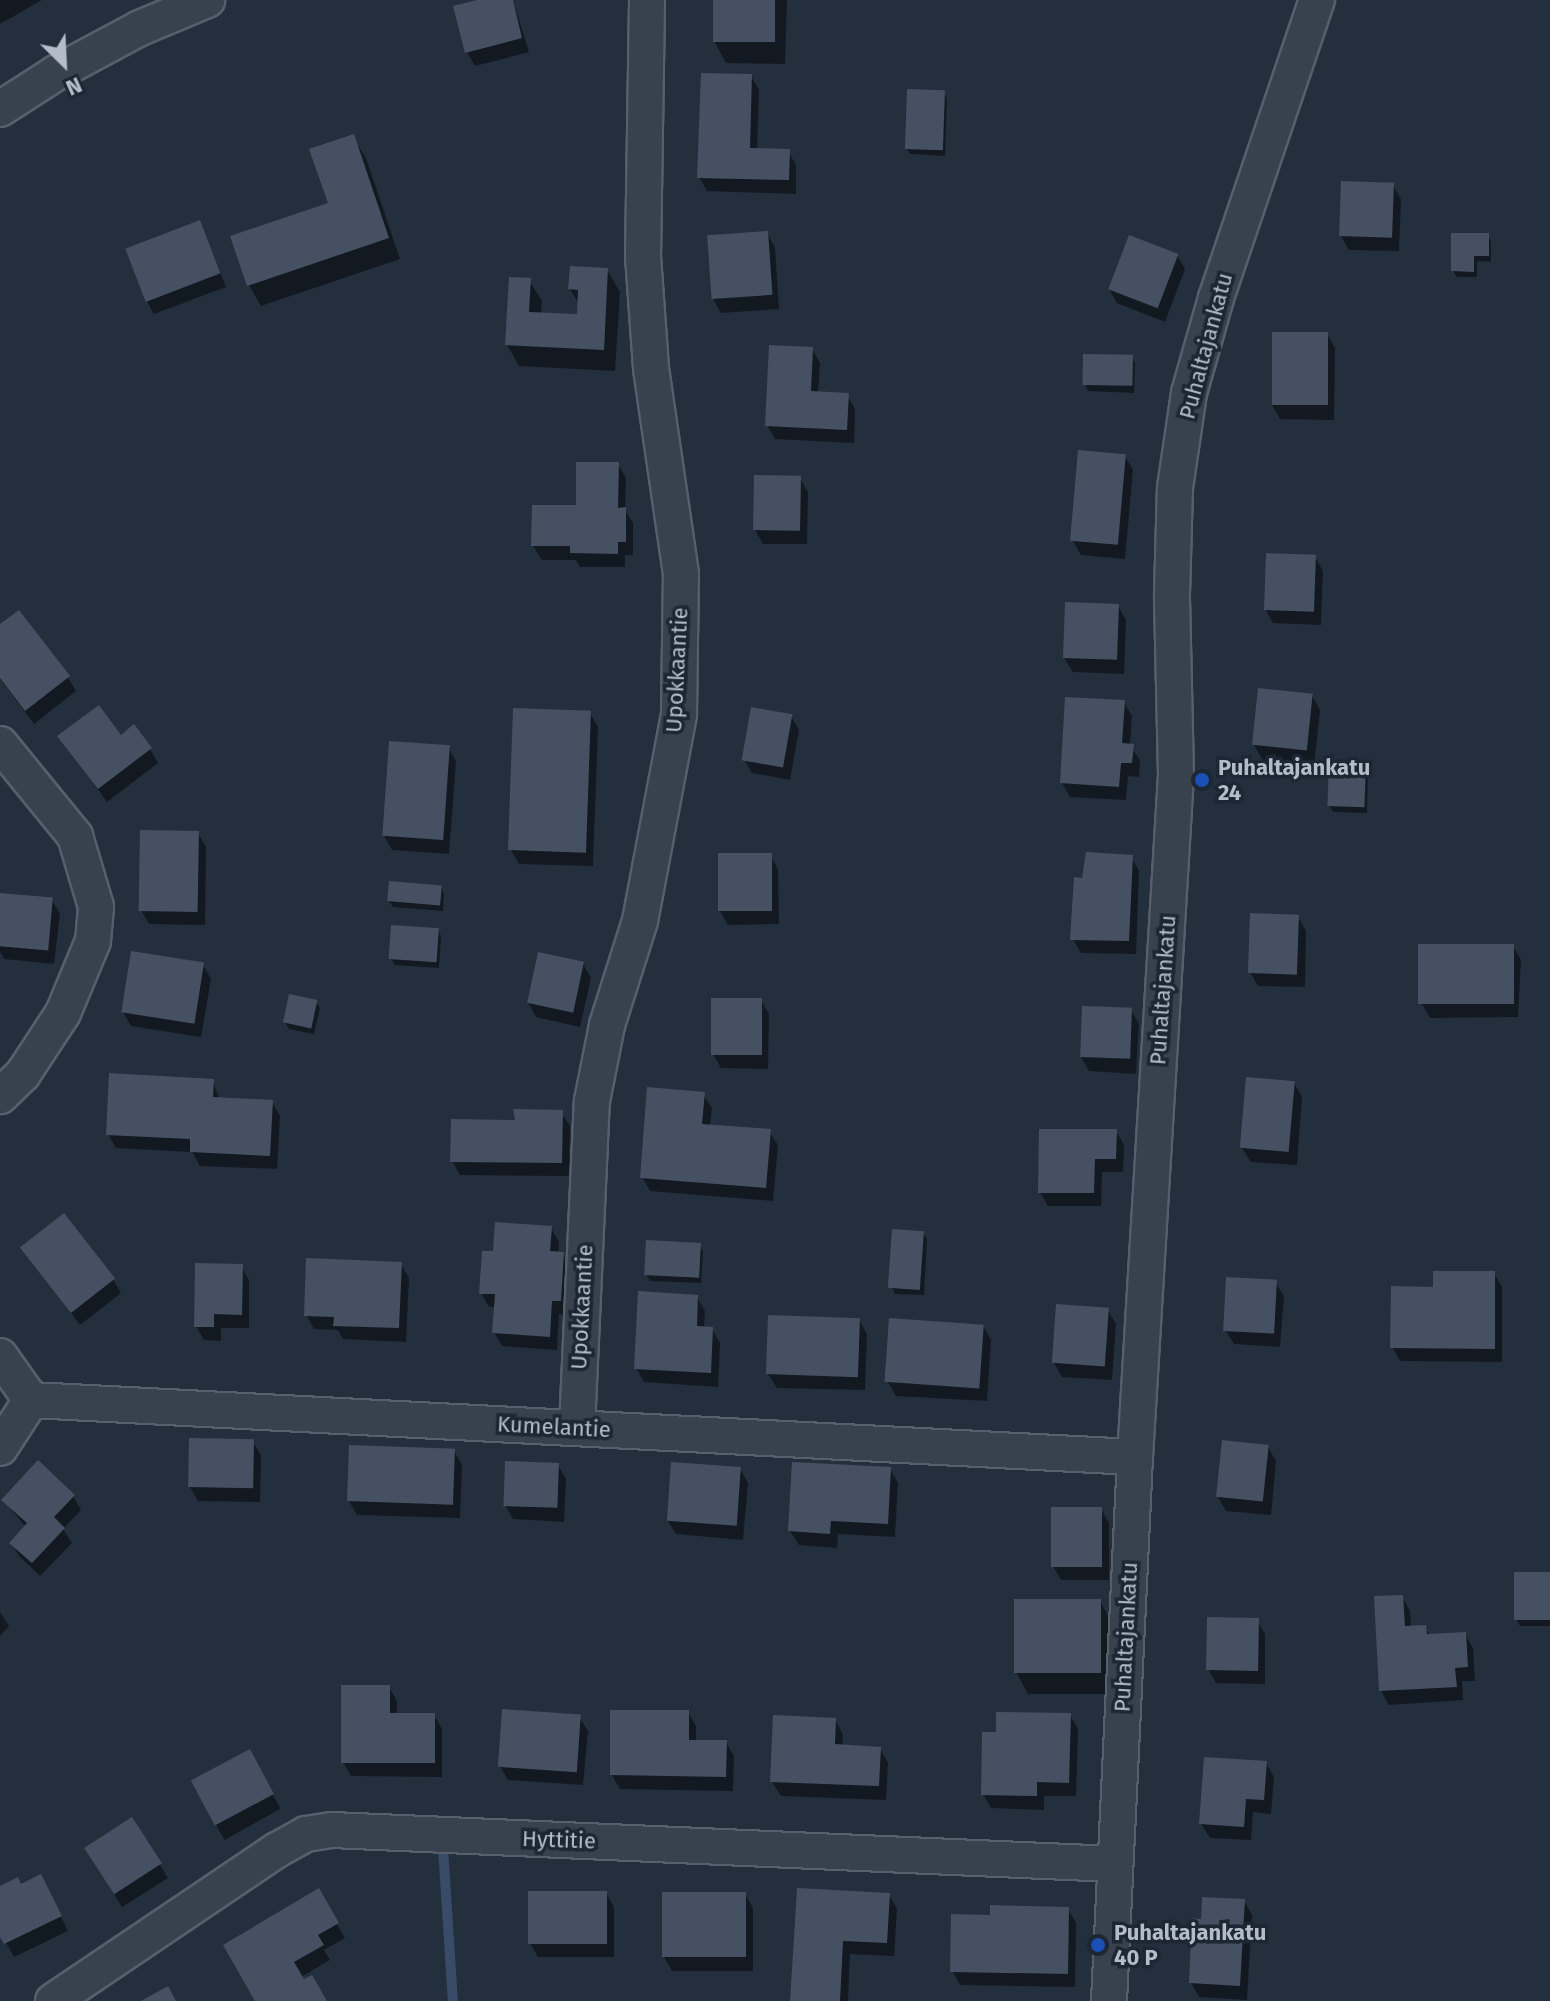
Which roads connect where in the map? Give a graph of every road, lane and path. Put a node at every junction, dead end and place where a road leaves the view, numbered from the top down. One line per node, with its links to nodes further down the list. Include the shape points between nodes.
1 (207, 0): 4 (street, via 140,28)
2 (647, 0): 9 (street, Upokkaantie, via 643,257 651,368 681,574 679,714 640,921 607,1025 592,1101)
3 (1317, 0): 11 (street, Puhaltajankatu, via 1216,298 1189,393 1175,488 1176,775)
4 (0, 109)
5 (0, 744): 6 (street, via 75,836 96,907 93,941 63,1013 23,1074)
6 (0, 1096)
7 (0, 1356): 8 (street)
8 (31, 1400): 9 (street, Kumelantie); 10 (street)
9 (577, 1428): 11 (street, Kumelantie)
10 (0, 1448)
11 (1135, 1457): 12 (street, Puhaltajankatu)
12 (1115, 1864): 13 (street, Hyttitie, via 332,1830 306,1834 277,1850); 14 (street, Puhaltajankatu)
13 (53, 2001)
14 (1109, 2001)

